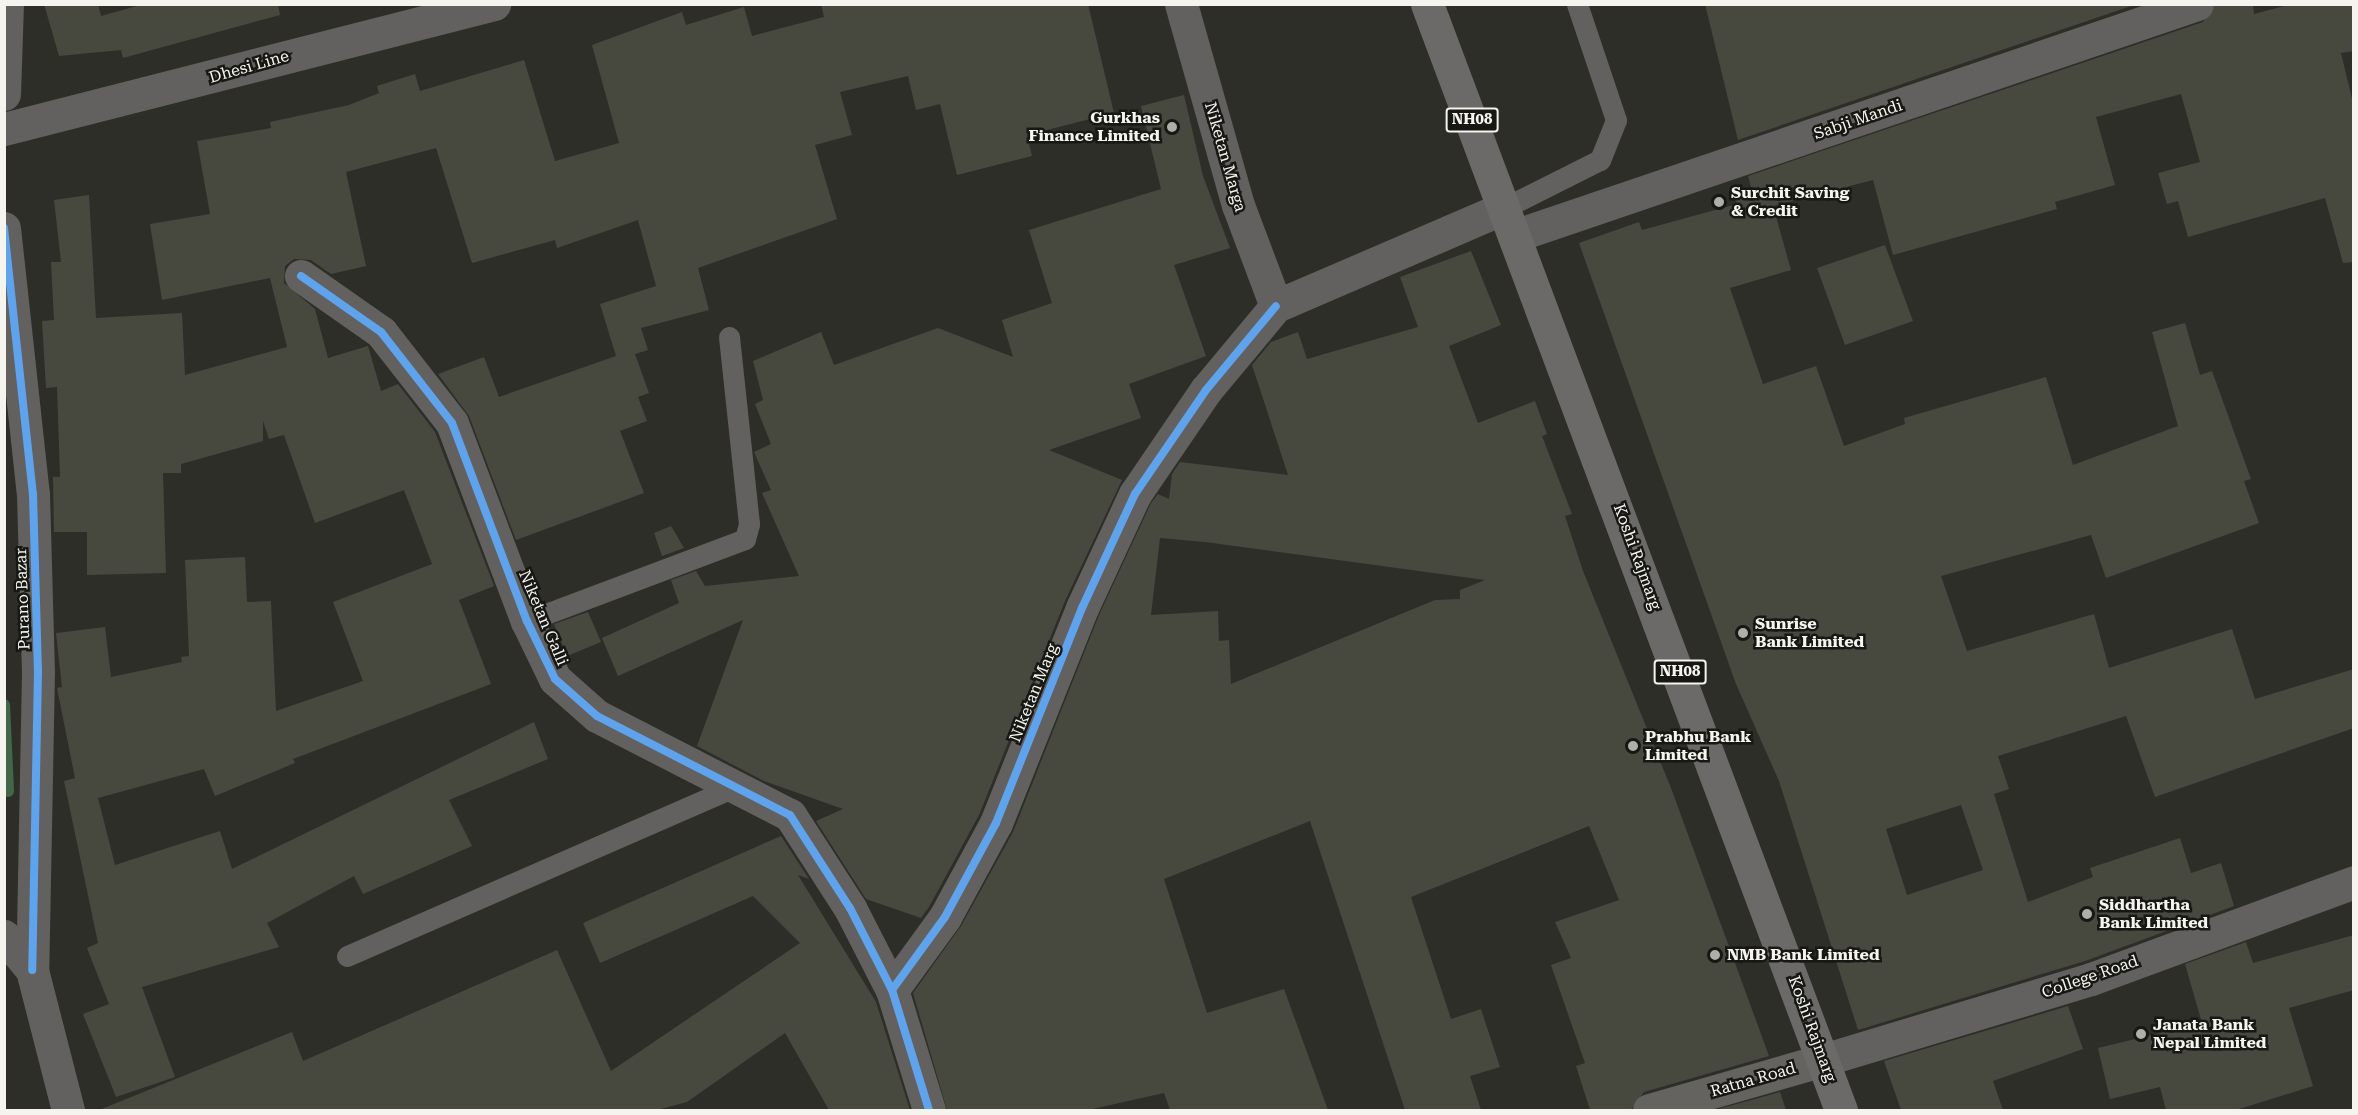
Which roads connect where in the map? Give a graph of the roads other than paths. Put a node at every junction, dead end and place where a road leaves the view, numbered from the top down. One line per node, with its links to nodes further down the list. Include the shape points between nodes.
1 (7, 4): 7 (street)
2 (494, 4): 8 (street, Dhesi Line)
3 (1181, 4): 12 (street, Niketan Marga, via 1238,206)
4 (1427, 4): 9 (main road, Koshi Rajmarg / NH08)
5 (1577, 4): 9 (lane, via 1616,120 1600,160)
6 (2197, 4): 9 (street, Sabji Mandi)
7 (4, 94)
8 (4, 129)
9 (1512, 221): 12 (street, Sabji Mandi); 21 (main road, Koshi Rajmarg / NH08)
10 (4, 228): 19 (street, Purano Bazar, via 33,494 38,671)
11 (301, 276): 14 (street, Niketan Galli, via 381,332 452,423)
12 (1276, 306): 20 (street, Niketan Marg, via 1206,390 1136,494 1082,608 996,823 945,917)
13 (729, 337): 14 (lane, via 749,524 745,539)
14 (527, 621): 15 (street, Niketan Galli, via 555,680 597,716)
15 (730, 789): 18 (lane); 20 (street, Niketan Galli, via 790,815 850,908)
16 (2354, 882): 21 (street, College Road, via 2091,979)
17 (4, 936): 19 (street)
18 (347, 956)
19 (32, 970): 22 (street)
20 (892, 990): 23 (street)
21 (1823, 1060): 24 (street, Ratna Road); 25 (main road, Koshi Rajmarg / NH08)
22 (68, 1110)
23 (929, 1110)
24 (1649, 1110)
25 (1841, 1110)

